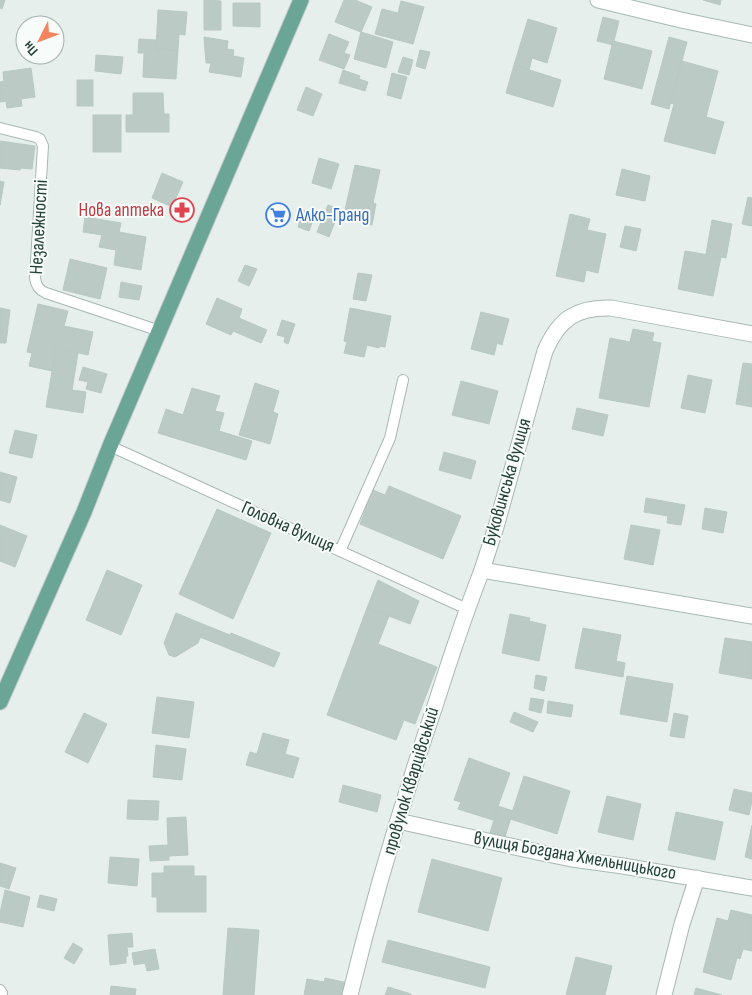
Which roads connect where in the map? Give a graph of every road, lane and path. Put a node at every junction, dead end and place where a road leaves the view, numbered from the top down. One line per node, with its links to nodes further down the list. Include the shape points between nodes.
1 (300, 0): 5 (main road)
2 (598, 0): 3 (street)
3 (752, 35)
4 (0, 128): 5 (lane, Незалежності, via 40,139 43,146 35,278 41,291)
5 (160, 331): 8 (main road)
6 (752, 334): 10 (street, Буковинська вулиця, via 611,308 589,309 562,324 545,351)
7 (403, 380): 9 (lane, via 390,438)
8 (110, 446): 9 (lane, Головна вулиця); 13 (main road)
9 (340, 551): 11 (lane, Головна вулиця)
10 (482, 570): 11 (street, провулок Кварцівський); 12 (street, Буковинська вулиця)
11 (467, 609): 14 (street, провулок Кварцівський)
12 (752, 616)
13 (0, 702)
14 (398, 820): 15 (street, вулиця Богдана Хмельницького, via 542,854); 19 (street, провулок Кварцівський)
15 (697, 878): 16 (street, вулиця Богдана Хмельницького); 20 (street)
16 (752, 888)
17 (0, 990): 18 (lane)
18 (1, 995)
19 (350, 995)
20 (664, 995)

